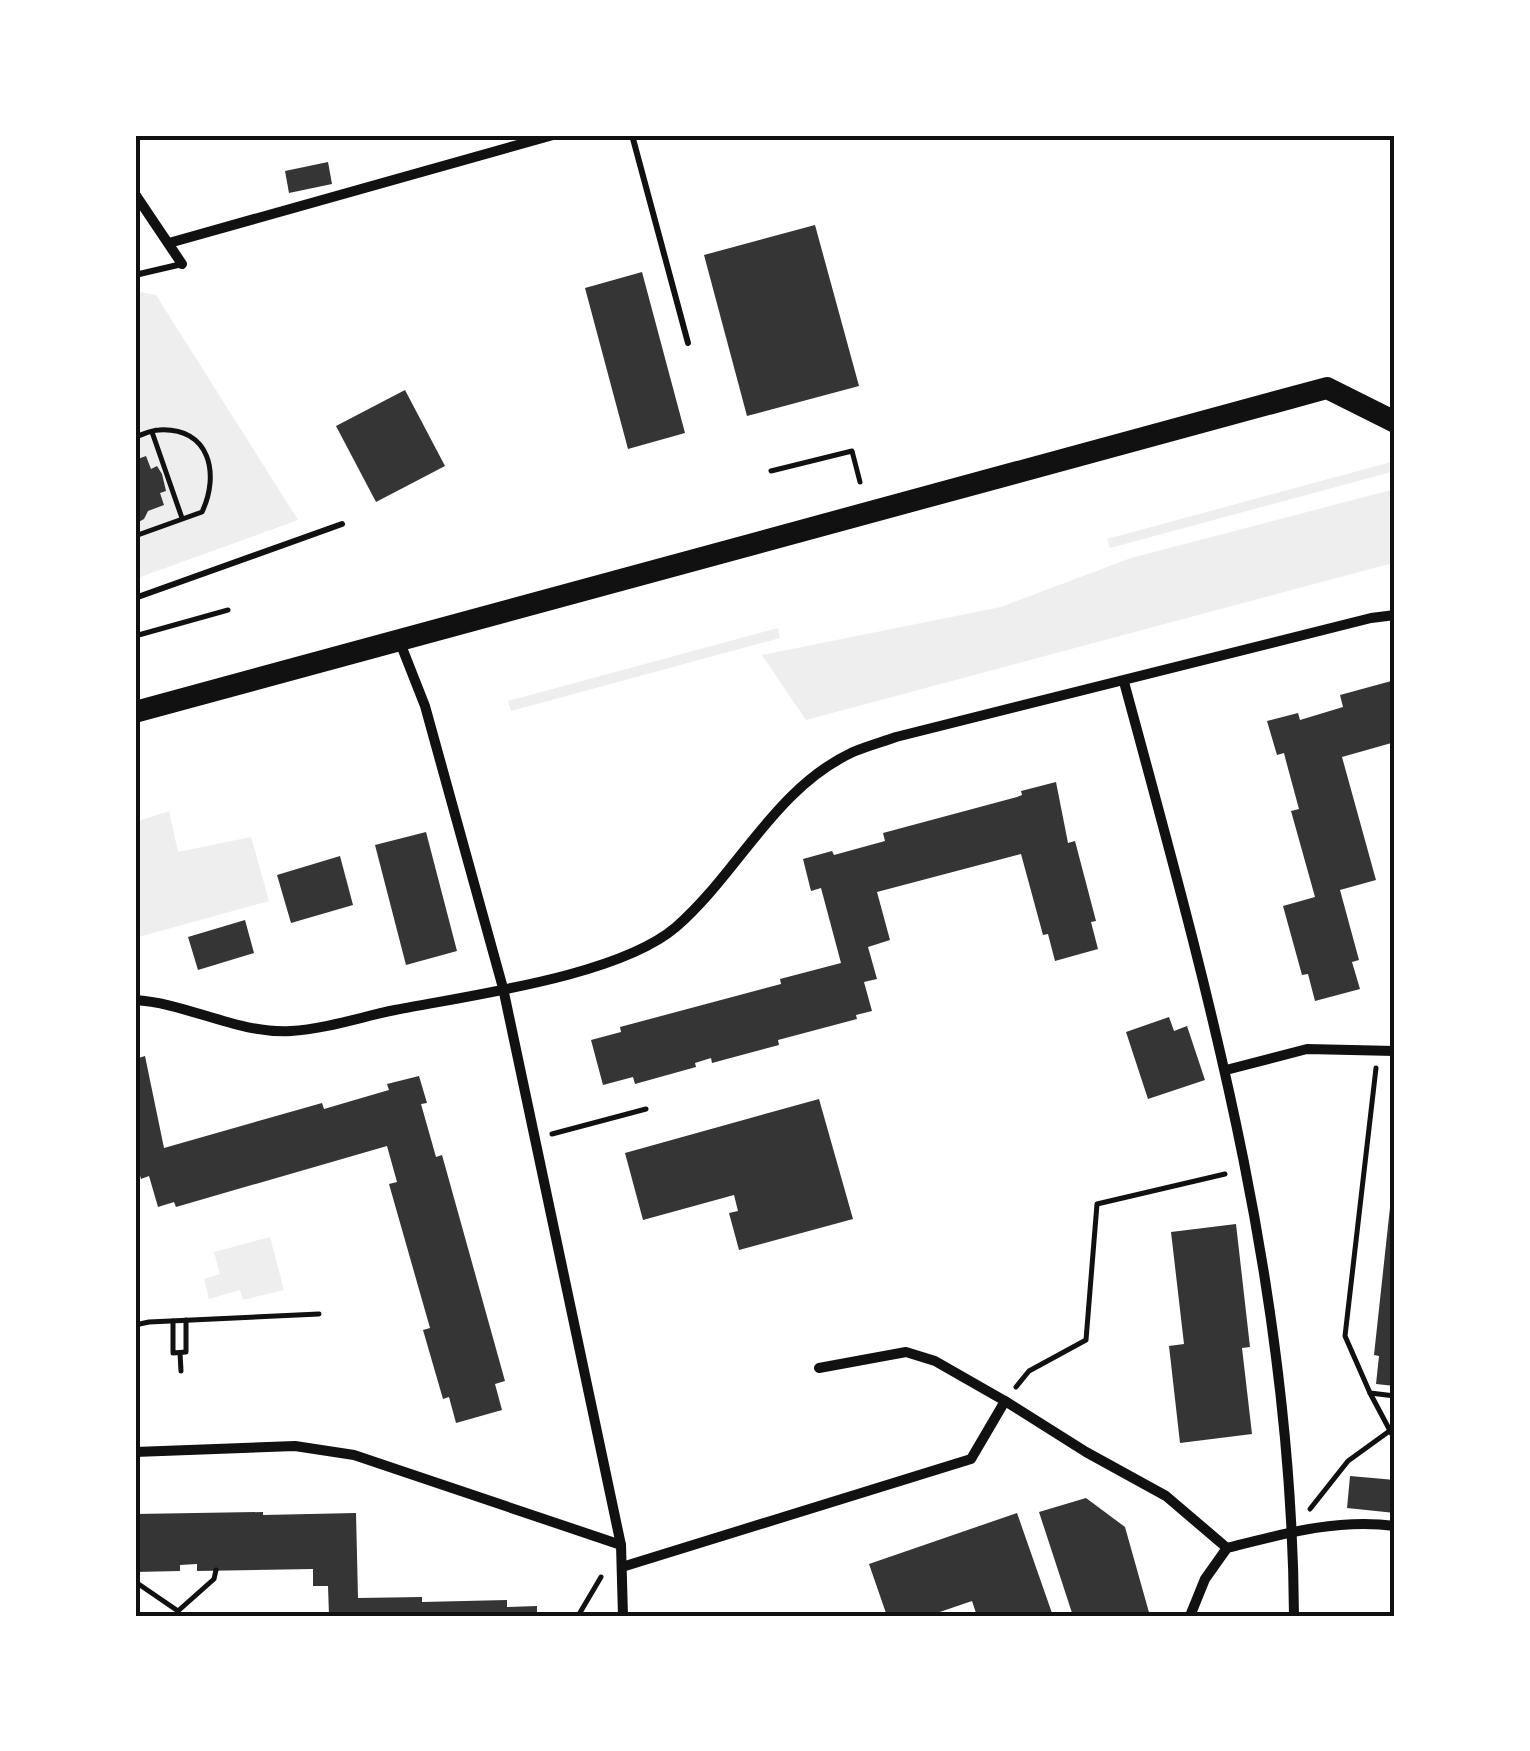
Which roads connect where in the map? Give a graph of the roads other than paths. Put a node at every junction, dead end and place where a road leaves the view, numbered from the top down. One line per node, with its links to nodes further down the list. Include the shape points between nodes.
1 (553, 135): 4 (street)
2 (632, 135): 7 (lane)
3 (135, 194): 4 (street)
4 (169, 243): 5 (street)
5 (182, 264): 6 (lane)
6 (135, 275)
7 (688, 343)
8 (1395, 422): 12 (main road, via 1327,388)
9 (342, 524): 10 (lane)
10 (135, 598)
11 (1395, 615): 13 (street)
12 (400, 640): 14 (main road); 15 (street)
13 (1124, 682): 15 (street, via 851,753 777,810 699,904 650,946); 18 (street)
14 (135, 712)
15 (503, 988): 16 (street, via 291,1031 250,1028); 24 (street)
16 (135, 1000)
17 (1395, 1051): 18 (street, via 1308,1049)
18 (1226, 1070): 23 (street, via 1271,1304)
19 (819, 1368): 20 (street, via 906,1352)
20 (1005, 1401): 25 (street, via 1166,1496); 26 (street, via 971,1459)
21 (135, 1452): 24 (street, via 295,1446 354,1455)
22 (1395, 1526): 23 (street, via 1366,1522)
23 (1293, 1532): 25 (street); 29 (street)
24 (621, 1545): 26 (street)
25 (1227, 1548): 28 (street)
26 (622, 1566): 27 (street)
27 (623, 1616)
28 (1190, 1616)
29 (1294, 1616)

